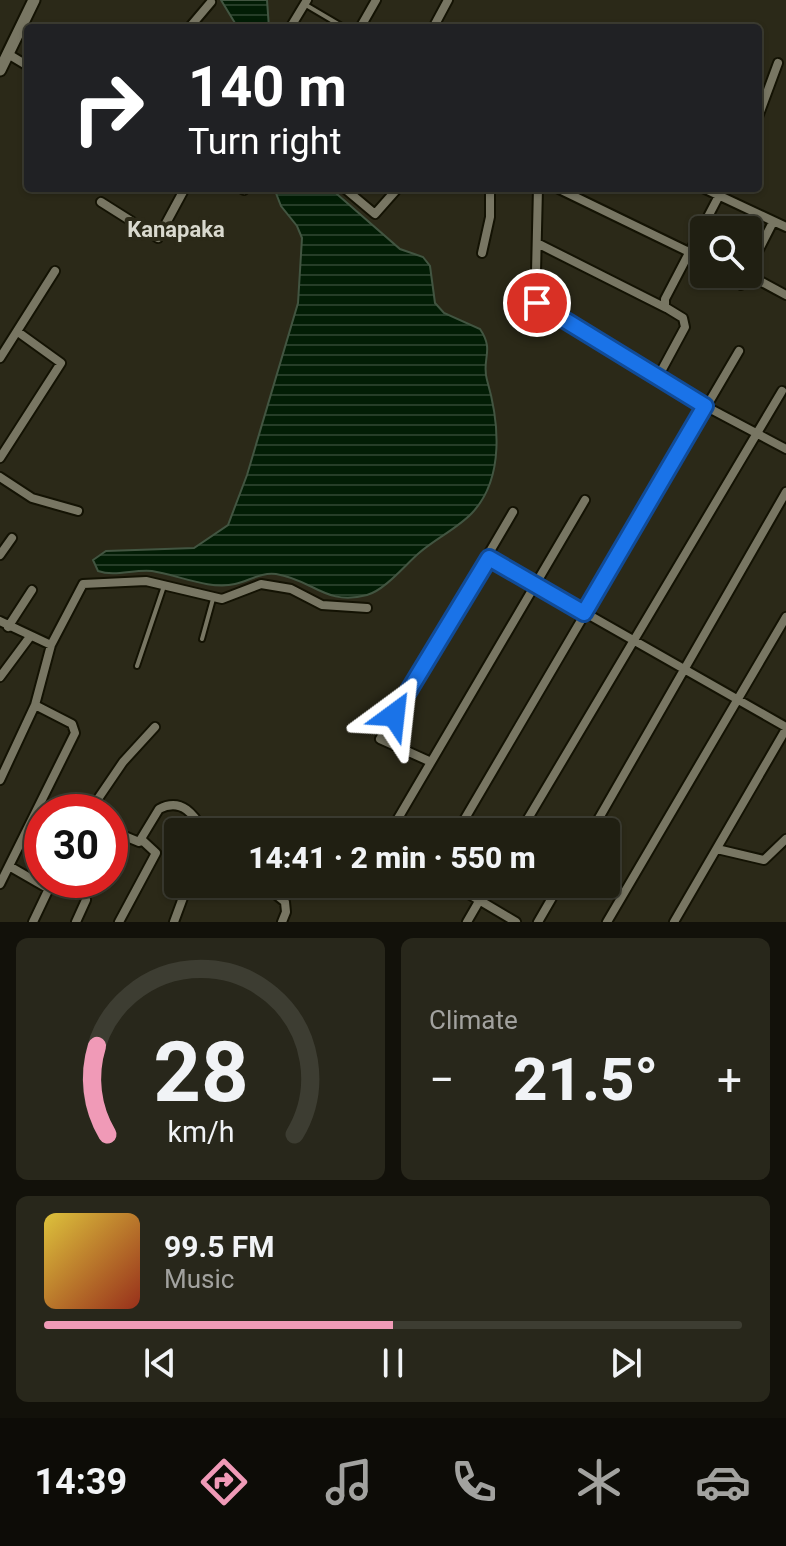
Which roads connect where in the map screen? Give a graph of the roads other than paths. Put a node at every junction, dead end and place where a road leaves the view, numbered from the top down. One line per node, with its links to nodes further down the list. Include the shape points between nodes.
1 (34, 0): 11 (street)
2 (376, 0): 9 (street)
3 (448, 0): 10 (street)
4 (211, 2): 6 (street)
5 (306, 2): 7 (street); 8 (lane)
6 (192, 24)
7 (292, 24)
8 (339, 24)
9 (362, 24)
10 (435, 24)
11 (8, 54): 13 (street); 14 (street)
12 (778, 63): 15 (street)
13 (24, 64)
14 (0, 70)
15 (762, 106)
16 (183, 192): 23 (street, via 158,238)
17 (349, 192): 18 (street, via 375,214)
18 (394, 192)
19 (490, 192): 29 (street)
20 (538, 192): 26 (street)
21 (565, 192): 28 (street)
22 (721, 192): 24 (street); 28 (street)
23 (101, 202)
24 (773, 222): 25 (street); 27 (street)
25 (786, 227)
26 (537, 243): 31 (street); 35 (street)
27 (762, 244)
28 (689, 252): 35 (street, via 665,299)
29 (482, 253)
30 (55, 271): 36 (street)
31 (536, 272)
32 (762, 281): 33 (street)
33 (786, 295)
34 (537, 303): 39 (street)
35 (666, 308): 39 (street, via 683,318 685,327)
36 (18, 332): 38 (street); 44 (street, via 61,363)
37 (739, 351): 41 (street)
38 (0, 358)
39 (658, 377): 41 (street)
40 (782, 391): 42 (street)
41 (705, 406): 42 (street); 58 (street)
42 (757, 432): 43 (street); 63 (street)
43 (786, 449)
44 (0, 458)
45 (0, 477): 48 (street, via 32,498)
46 (786, 492): 66 (street)
47 (585, 500): 53 (street)
48 (78, 511)
49 (513, 512): 52 (street)
50 (12, 538): 51 (street)
51 (0, 555)
52 (489, 558): 53 (street); 72 (street, via 380,739)
53 (534, 584): 58 (street); 72 (street)
54 (164, 586): 56 (street); 64 (street, via 146,581 83,584); 65 (lane)
55 (32, 590): 60 (street)
56 (214, 597): 57 (street, via 233,597 261,584 291,589 322,605); 62 (lane)
57 (367, 608)
58 (584, 613): 63 (street); 77 (street)
59 (785, 620): 68 (street)
60 (4, 624): 61 (street)
61 (29, 638): 64 (street); 67 (street)
62 (202, 639)
63 (634, 639): 66 (street); 78 (street)
64 (51, 645): 69 (street)
65 (137, 666)
66 (684, 669): 68 (street); 79 (street)
67 (0, 677)
68 (739, 698): 71 (street); 102 (street)
69 (35, 705): 73 (street); 84 (street, via 72,724 75,733)
70 (155, 727): 74 (street)
71 (786, 728): 83 (street)
72 (431, 762): 76 (street)
73 (0, 780)
74 (101, 794)
75 (195, 818): 82 (street, via 190,810 165,806)
76 (398, 818)
77 (465, 818)
78 (528, 818)
79 (599, 818)
80 (128, 838): 82 (street)
81 (786, 839): 83 (street, via 764,860)
82 (142, 840): 96 (street, via 156,853)
83 (717, 849): 103 (street)
84 (9, 866): 85 (street); 86 (street)
85 (24, 875)
86 (0, 884)
87 (45, 898): 94 (street)
88 (183, 898): 97 (street)
89 (280, 898): 98 (street, via 286,912)
90 (476, 898): 93 (street)
91 (552, 898): 101 (street)
92 (86, 900): 95 (street)
93 (480, 900): 99 (street); 100 (street)
94 (33, 922)
95 (76, 922)
96 (119, 922)
97 (174, 922)
98 (282, 922)
99 (467, 922)
100 (516, 922)
101 (538, 922)
102 (607, 922)
103 (674, 922)

